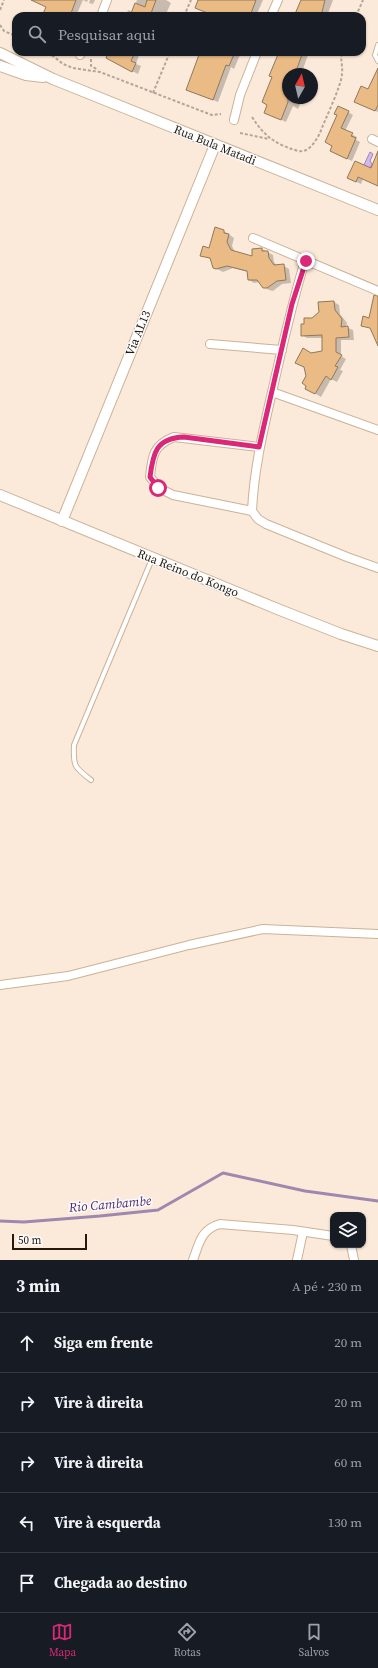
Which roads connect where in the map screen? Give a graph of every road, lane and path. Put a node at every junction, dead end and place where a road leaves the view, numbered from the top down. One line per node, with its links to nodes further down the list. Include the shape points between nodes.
1 (4, 0): 6 (path)
2 (107, 0): 7 (street)
3 (191, 0): 8 (path)
4 (278, 0): 9 (street)
5 (363, 0): 10 (path)
6 (0, 10)
7 (102, 12)
8 (186, 12)
9 (273, 12)
10 (358, 12)
11 (0, 25): 12 (path)
12 (12, 34)
13 (378, 45): 20 (lane, via 375,55)
14 (0, 53): 23 (street, Rua Bula Matadi)
15 (53, 56): 22 (path, via 73,68)
16 (168, 56): 24 (path)
17 (255, 56): 27 (street, via 240,95)
18 (341, 56): 29 (path, via 342,74 339,85 313,144 303,151)
19 (91, 59): 22 (path, via 91,66)
20 (378, 61)
21 (0, 66): 23 (street, Rua Bula Matadi, via 26,75)
22 (100, 72): 24 (path)
23 (53, 79): 30 (street, Rua Bula Matadi)
24 (153, 92): 25 (path, via 212,115)
25 (221, 114)
26 (252, 117): 29 (path)
27 (234, 120)
28 (240, 133): 29 (path)
29 (270, 139)
30 (215, 145): 31 (street, Rua Bula Matadi); 42 (street, Via AL13)
31 (378, 210)
32 (253, 238): 33 (street)
33 (306, 261): 34 (street); 36 (street, via 292,304)
34 (378, 291)
35 (210, 344): 36 (street)
36 (282, 350): 37 (street)
37 (272, 392): 38 (street); 39 (street)
38 (378, 430)
39 (259, 447): 41 (street); 41 (street, via 174,438 164,441 156,449 150,477 158,488 173,495)
40 (0, 495): 42 (street, Rua Reino do Kongo)
41 (252, 511): 44 (street, via 266,524)
42 (62, 521): 43 (street, Rua Reino do Kongo)
43 (152, 559): 45 (street, Rua Reino do Kongo, via 340,634); 46 (lane, via 74,745 73,757 76,768)
44 (378, 568)
45 (378, 646)
46 (91, 780)
47 (378, 934): 48 (street, via 263,929 68,976)
48 (0, 985)
49 (303, 1232): 50 (street); 52 (street, via 214,1225 203,1233); 53 (street)
50 (330, 1236)
51 (352, 1248): 54 (street)
52 (193, 1260)
53 (297, 1260)
54 (354, 1260)

